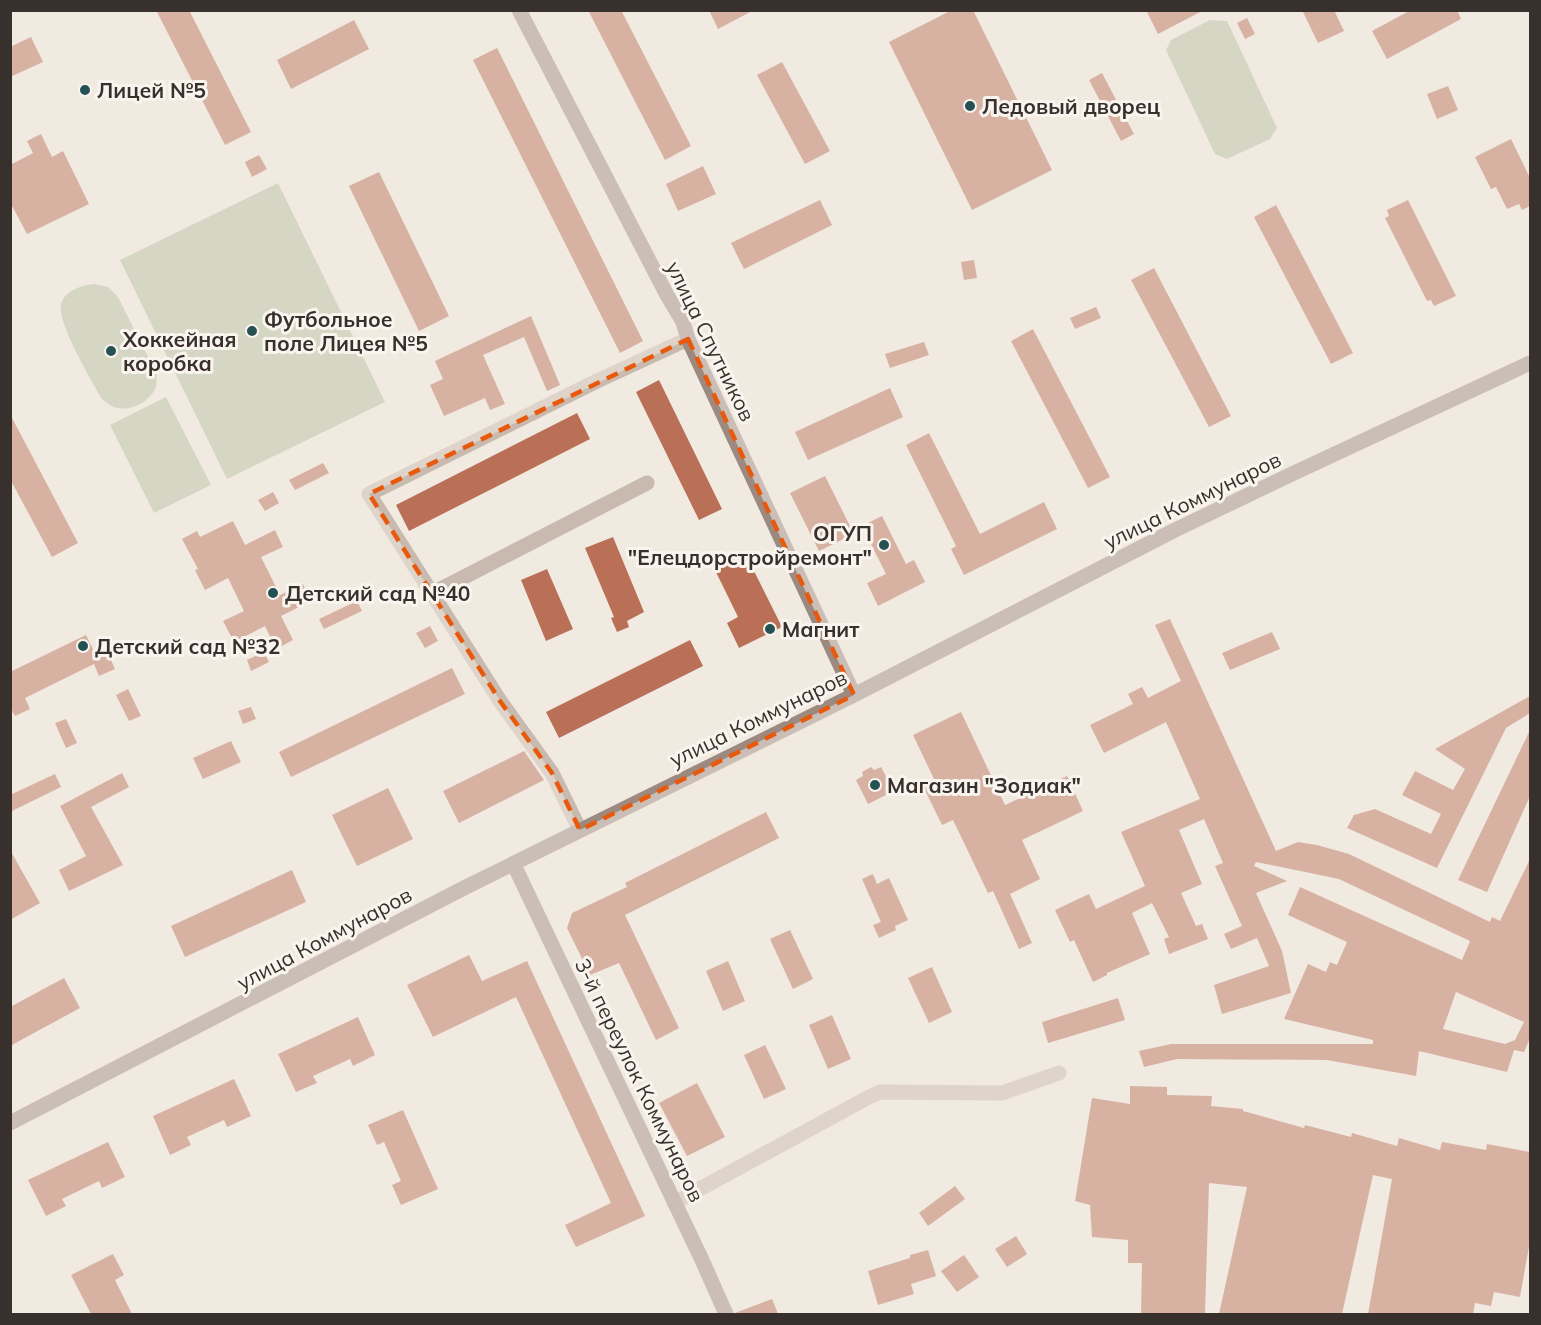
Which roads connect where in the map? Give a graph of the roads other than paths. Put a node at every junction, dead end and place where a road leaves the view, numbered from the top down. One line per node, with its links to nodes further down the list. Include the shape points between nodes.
1 (519, 10): 2 (main road, улица Спутников, via 683,322)
2 (688, 339): 5 (street, via 369,494); 6 (main road, улица Спутников)
3 (1530, 363): 6 (main road, улица Коммунаров, via 1175,530)
4 (647, 483): 5 (street)
5 (433, 593): 7 (street, via 500,701 552,773)
6 (854, 695): 7 (main road, улица Коммунаров)
7 (580, 830): 8 (main road, улица Коммунаров)
8 (514, 865): 10 (main road, улица Коммунаров); 11 (main road, 3-й переулок Коммунаров)
9 (1059, 1073): 11 (street, via 1002,1094 880,1092)
10 (10, 1123)
11 (675, 1203): 12 (main road, 3-й переулок Коммунаров)
12 (726, 1314)

